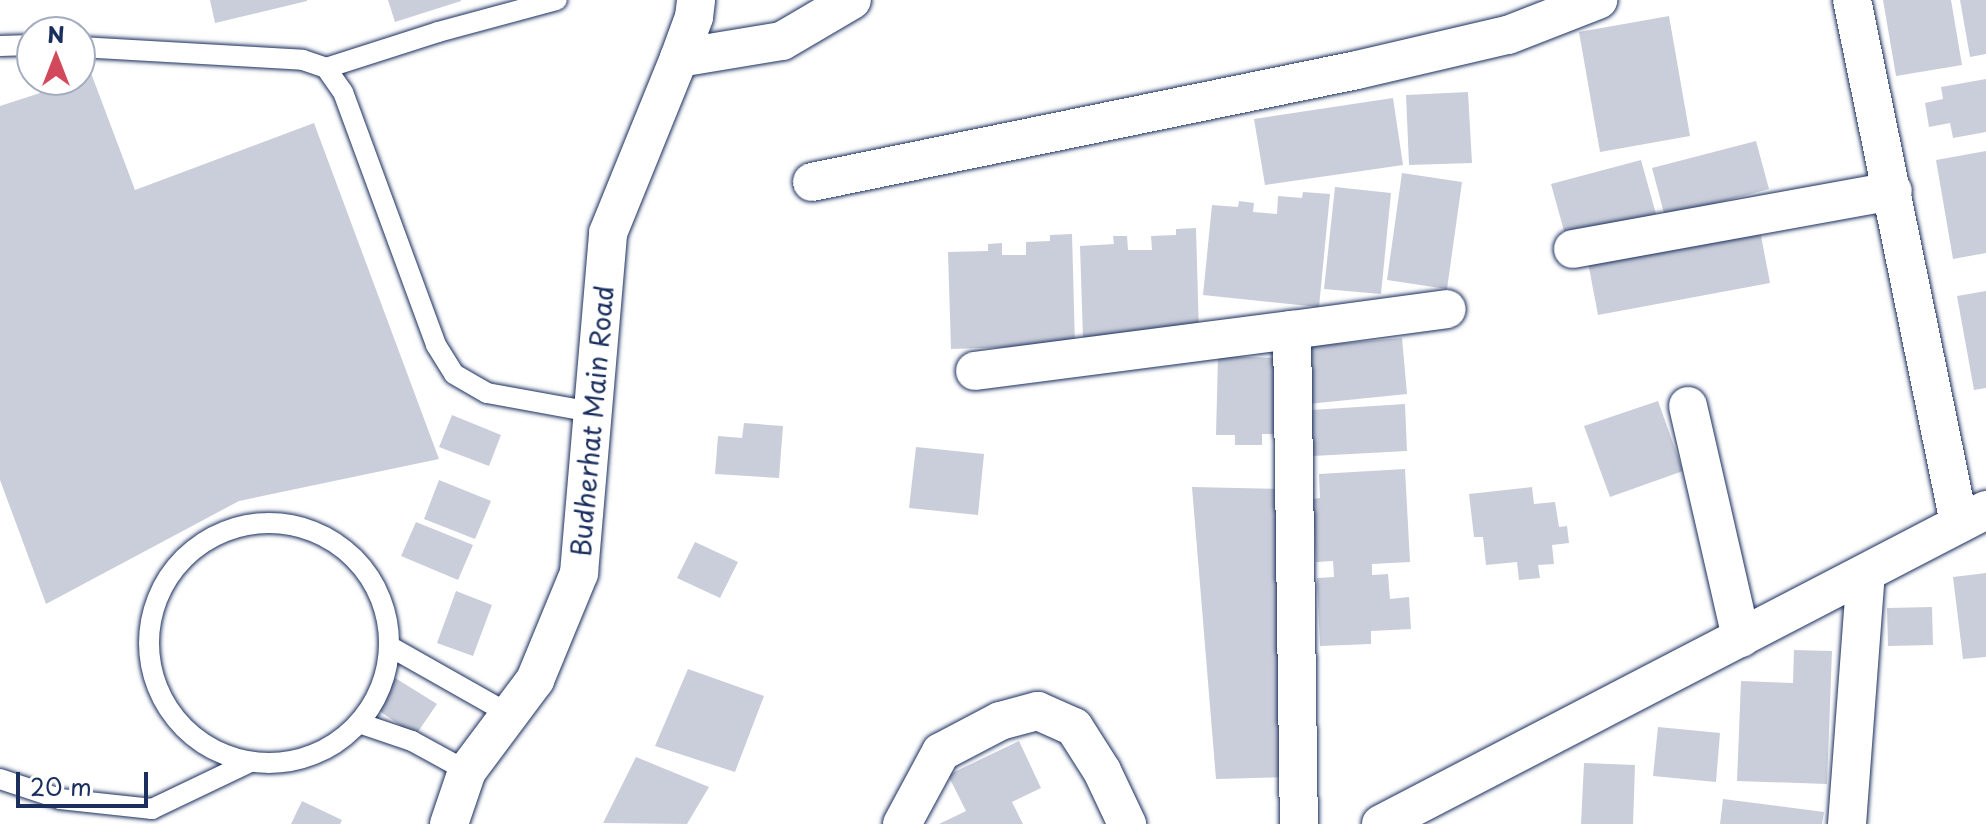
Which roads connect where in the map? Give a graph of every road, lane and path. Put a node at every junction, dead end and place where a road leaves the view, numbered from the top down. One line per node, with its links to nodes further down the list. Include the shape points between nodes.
1 (557, 0): 9 (lane)
2 (696, 0): 8 (street, Budherhat Main Road)
3 (852, 0): 8 (street, via 782,41)
4 (1598, 0): 6 (street)
5 (1852, 0): 11 (street)
6 (1511, 17): 10 (street, via 1357,70)
7 (96, 48): 9 (lane, via 303,60)
8 (679, 58): 17 (street, Budherhat Main Road, via 608,233)
9 (326, 68): 17 (lane, via 343,92 436,345 454,374 487,393)
10 (812, 182)
11 (1893, 191): 12 (street); 18 (street)
12 (1573, 249)
13 (1447, 309): 14 (street)
14 (1292, 330): 15 (street); 30 (street)
15 (975, 371)
16 (1688, 406): 20 (street)
17 (592, 412): 22 (street, Budherhat Main Road, via 579,573 535,680)
18 (1973, 517): 19 (street)
19 (1866, 574): 20 (street); 32 (street)
20 (1741, 638): 31 (street)
21 (389, 646): 22 (lane); 23 (lane, via 380,692); 24 (lane, via 387,616 372,579 345,549 310,530 270,523 231,529 196,548 168,577 151,613 151,666 158,692 180,725 212,749)
22 (509, 714): 25 (street, Budherhat Main Road)
23 (359, 723): 24 (lane, via 328,748 291,762); 25 (lane, via 412,741)
24 (250, 762): 26 (lane, via 152,809 60,799)
25 (467, 771): 27 (street, Budherhat Main Road)
26 (0, 779)
27 (449, 824)
28 (902, 824): 29 (street, via 941,752 1000,721 1038,711 1074,727)
29 (1127, 824)
30 (1299, 824)
31 (1381, 824)
32 (1847, 824)

